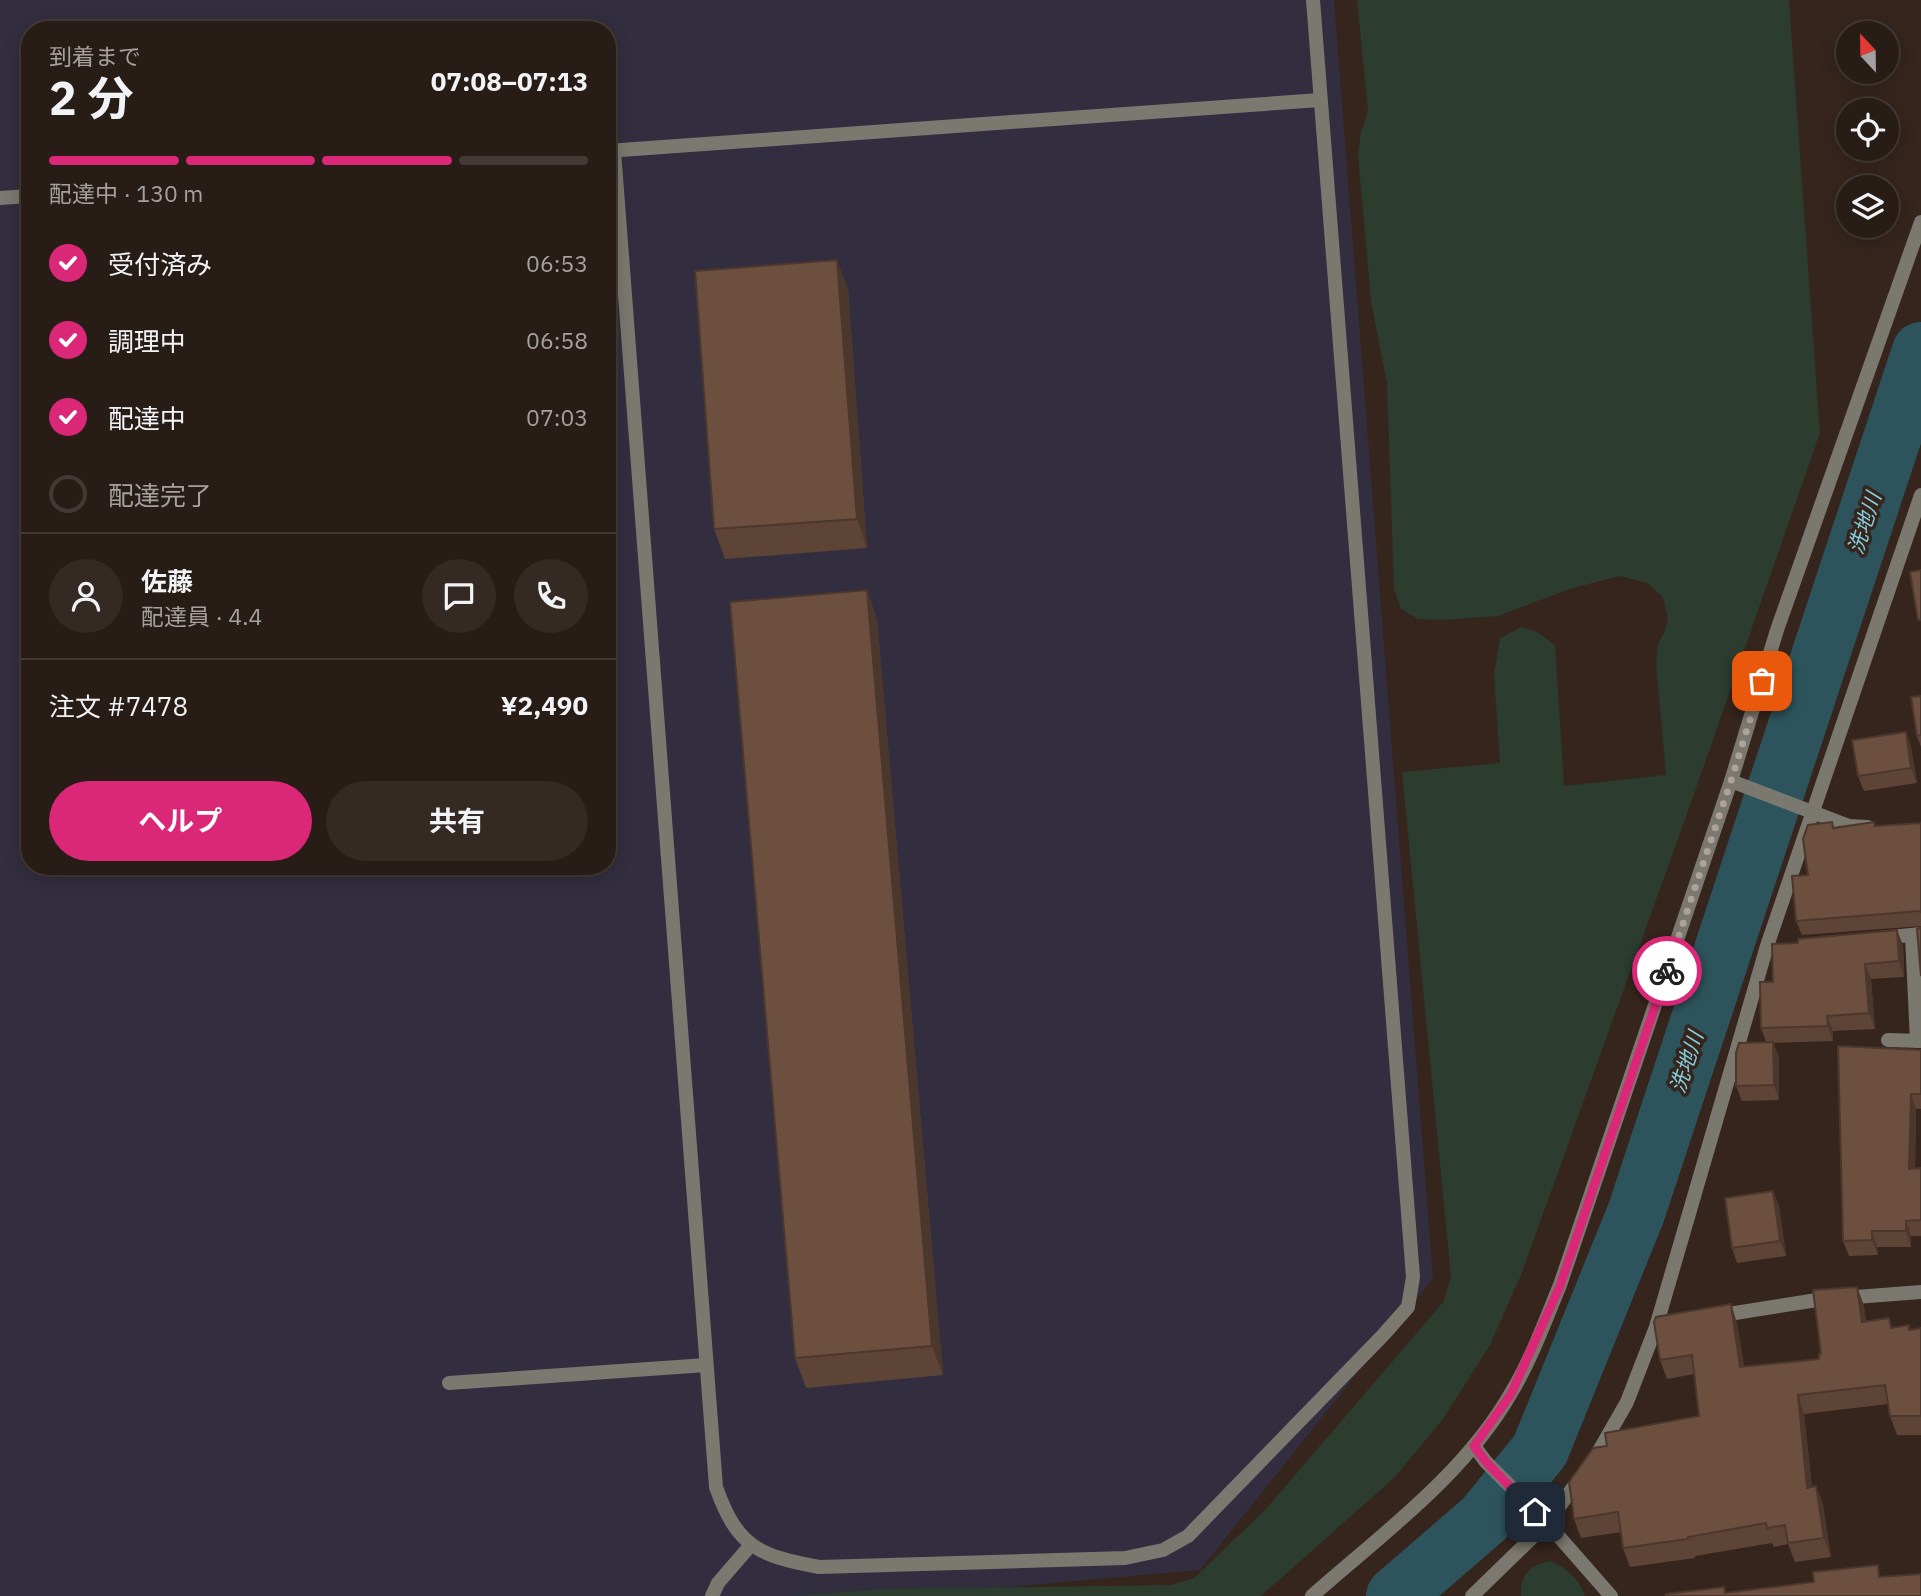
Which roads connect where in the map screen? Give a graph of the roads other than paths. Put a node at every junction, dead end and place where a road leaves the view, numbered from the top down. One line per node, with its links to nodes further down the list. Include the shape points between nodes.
1 (1313, 0): 2 (street)
2 (1320, 100): 3 (street); 22 (street, via 1413,1277 1408,1307 1188,1536 1163,1550 1125,1558 819,1567 779,1560)
3 (616, 151)
4 (21, 197): 5 (street)
5 (0, 198)
6 (1921, 222): 9 (street, via 1777,630)
7 (616, 227): 18 (street)
8 (1921, 495): 10 (street)
9 (1731, 781): 10 (street); 20 (street, via 1560,1286 1511,1394)
10 (1812, 813): 11 (street, via 1849,826); 21 (street, via 1662,1326 1595,1458)
11 (1885, 827)
12 (1917, 935): 13 (street); 15 (street)
13 (1872, 939)
14 (1888, 1040): 15 (street)
15 (1919, 1041)
16 (1921, 1292): 17 (street, via 1817,1300)
17 (1695, 1320)
18 (706, 1364): 19 (street); 22 (street, via 716,1488 726,1517)
19 (449, 1383)
20 (1474, 1446): 21 (street); 24 (street, via 1435,1488)
21 (1547, 1523): 25 (street); 26 (street)
22 (750, 1546): 23 (street)
23 (712, 1596)
24 (1312, 1596)
25 (1472, 1596)
26 (1611, 1596)

